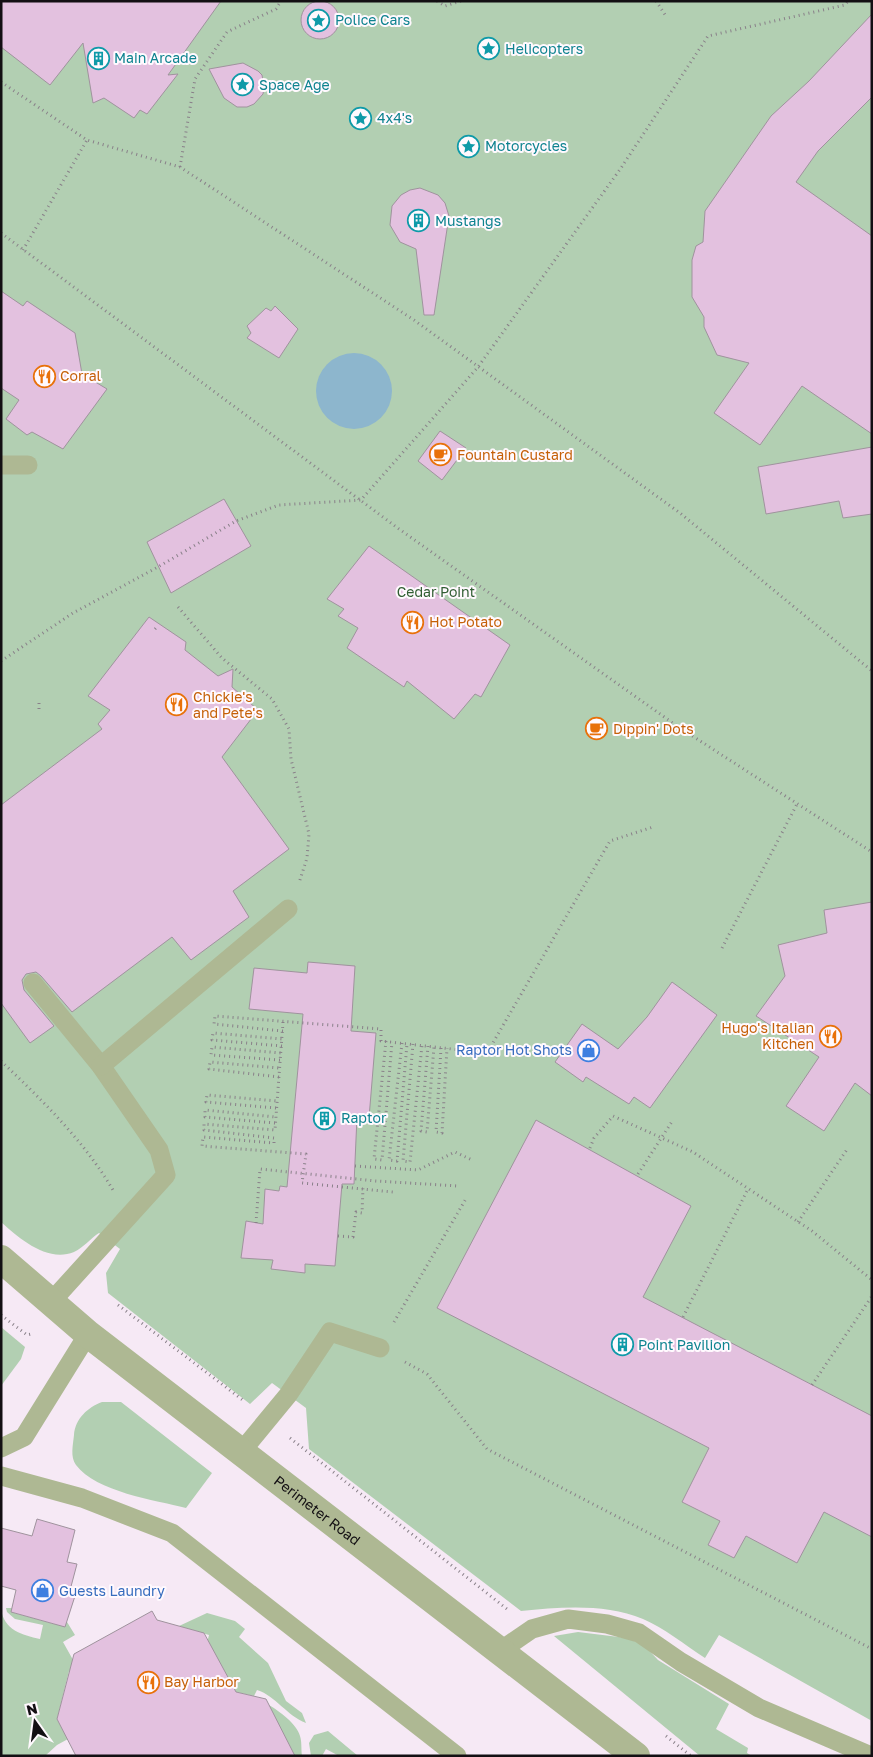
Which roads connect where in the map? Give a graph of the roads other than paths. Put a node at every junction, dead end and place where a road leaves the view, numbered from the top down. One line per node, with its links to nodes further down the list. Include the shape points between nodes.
1 (1, 465): 2 (lane)
2 (28, 465)
3 (288, 909): 5 (lane)
4 (33, 983): 5 (lane)
5 (101, 1066): 7 (lane, via 159,1150 166,1175)
6 (1, 1259): 7 (street, Perimeter Road)
7 (51, 1302): 8 (street, Perimeter Road)
8 (88, 1334): 10 (lane, via 24,1437); 11 (street, Perimeter Road)
9 (380, 1348): 11 (lane, via 330,1332 288,1396)
10 (1, 1448)
11 (241, 1452): 13 (street, Perimeter Road)
12 (1, 1476): 14 (lane, via 82,1498 172,1533)
13 (500, 1651): 15 (street, Perimeter Road); 16 (lane, via 532,1629 568,1620 607,1624 639,1633 681,1662 760,1708)
14 (457, 1756)
15 (636, 1756)
16 (871, 1756)

